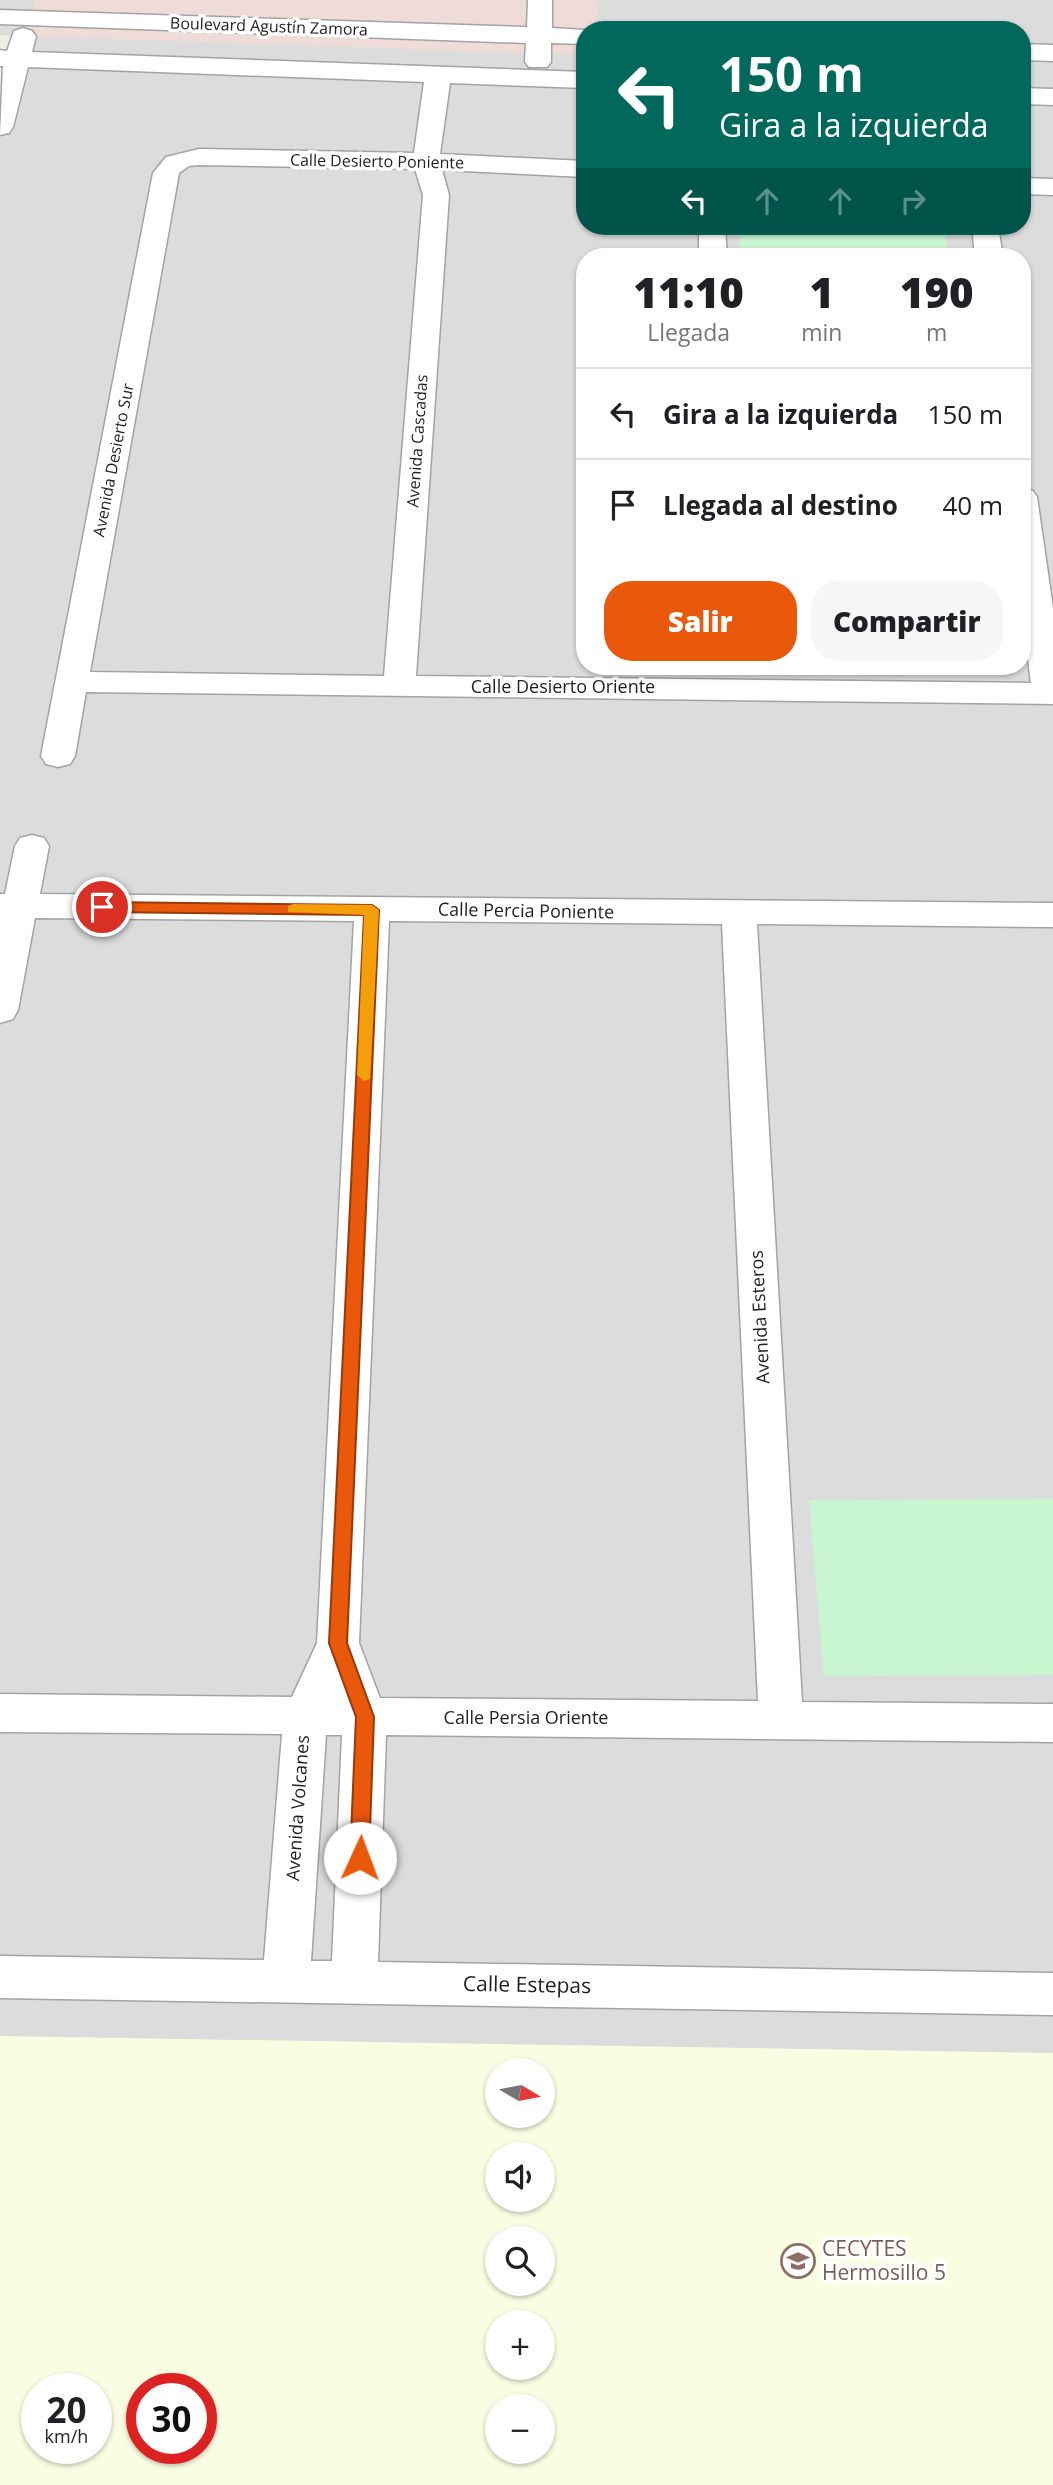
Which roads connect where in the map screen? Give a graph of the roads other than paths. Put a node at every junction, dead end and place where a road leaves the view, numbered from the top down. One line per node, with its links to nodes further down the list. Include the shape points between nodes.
1 (275, 0): 5 (street)
2 (540, 0): 6 (street)
3 (31, 9): 4 (street, Boulevard Agustín Zamora); 5 (street, Boulevard Agustín Zamora); 10 (street)
4 (0, 16)
5 (270, 26): 6 (street, Boulevard Agustín Zamora)
6 (539, 35): 7 (street, Boulevard Agustín Zamora); 11 (street)
7 (576, 37)
8 (1031, 52): 9 (street)
9 (1053, 53)
10 (9, 58): 13 (street); 16 (street)
11 (537, 78): 12 (street); 13 (street)
12 (576, 80)
13 (454, 83): 18 (street, Avenida Cascadas)
14 (1031, 96): 15 (street)
15 (1053, 97)
16 (0, 127)
17 (454, 150): 18 (street, Calle Desierto Poniente); 20 (street, Calle Desierto Poniente); 23 (street, Avenida Cascadas)
18 (426, 161): 19 (street, Calle Desierto Poniente, via 199,157); 23 (street, Avenida Cascadas)
19 (171, 165): 26 (street, Avenida Desierto Sur)
20 (576, 168)
21 (1031, 187): 22 (street)
22 (1053, 187)
23 (436, 195): 27 (street, Avenida Cascadas)
24 (1031, 558): 28 (street)
25 (733, 678): 27 (street, Calle Desierto Oriente); 28 (street, Calle Desierto Oriente)
26 (72, 682): 27 (street, Calle Desierto Oriente); 29 (street, Avenida Desierto Sur)
27 (399, 686)
28 (1051, 694)
29 (58, 756)
30 (32, 846): 31 (street)
31 (10, 906): 32 (street, Calle Percia Poniente); 35 (street)
32 (372, 910): 33 (street, Calle Percia Poniente); 36 (street, Avenida Volcanes)
33 (739, 914): 34 (street, Calle Percia Poniente); 40 (street, Avenida Esteros)
34 (1053, 915)
35 (0, 1010)
36 (338, 1643): 38 (street, Avenida Volcanes); 39 (street, Avenida Volcanes)
37 (0, 1713): 38 (street, Calle Persia Oriente)
38 (305, 1716): 39 (street, Calle Persia Oriente); 43 (street, Avenida Volcanes)
39 (365, 1717): 40 (street, Calle Persia Oriente); 44 (street, Avenida Volcanes)
40 (782, 1720): 41 (street, Calle Persia Oriente)
41 (1053, 1723)
42 (0, 1977): 43 (street, Calle Estepas)
43 (286, 1980): 44 (street, Calle Estepas)
44 (354, 1982): 45 (street, Calle Estepas)
45 (1053, 1994)

